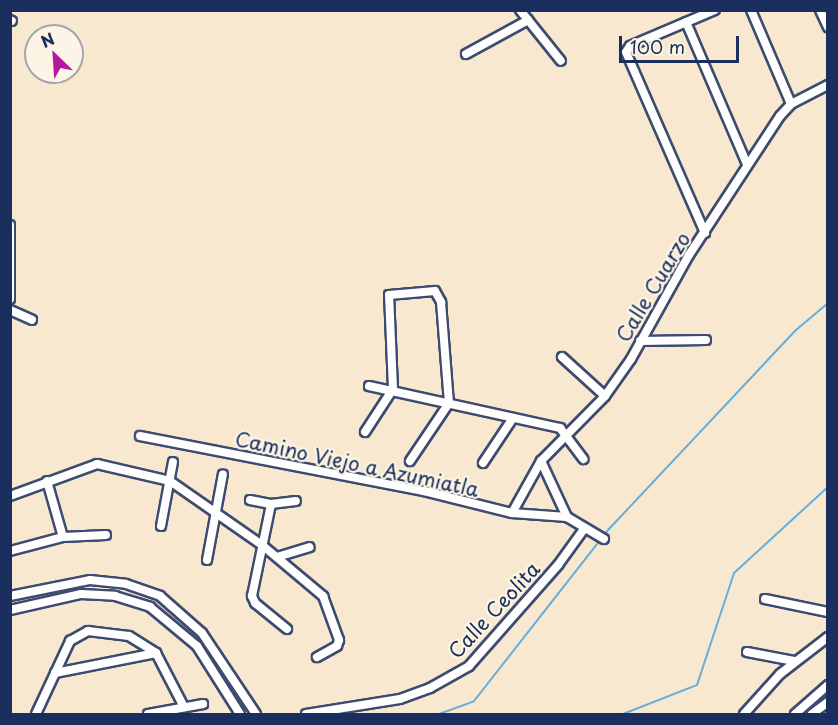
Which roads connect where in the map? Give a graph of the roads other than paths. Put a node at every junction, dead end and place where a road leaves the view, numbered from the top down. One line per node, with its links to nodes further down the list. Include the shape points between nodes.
1 (520, 10): 5 (street)
2 (715, 10): 6 (street)
3 (751, 10): 11 (street)
4 (820, 10): 7 (street)
5 (528, 20): 8 (street); 9 (street)
6 (686, 22): 12 (street); 14 (street, via 630,46 626,52)
7 (828, 27)
8 (466, 54)
9 (561, 61)
10 (828, 85): 11 (street, Calle Cuarzo)
11 (791, 104): 12 (street, Calle Cuarzo)
12 (747, 164): 14 (street, Calle Cuarzo)
13 (10, 225): 15 (street)
14 (705, 233): 19 (street, Calle Cuarzo)
15 (10, 299)
16 (10, 310): 17 (street)
17 (32, 320)
18 (706, 340): 19 (street)
19 (640, 341): 23 (street, Calle Cuarzo)
20 (562, 357): 23 (street)
21 (369, 386): 22 (street)
22 (393, 389): 24 (street); 24 (street, via 388,295 429,288 441,302); 26 (street)
23 (605, 396): 27 (street, Calle Cuarzo)
24 (449, 403): 25 (street); 30 (street)
25 (513, 418): 27 (street, via 560,428); 33 (street)
26 (365, 432)
27 (565, 435): 29 (street); 31 (street, Calle Cuarzo)
28 (140, 436): 41 (street, Camino Viejo a Azumiatla, via 424,490)
29 (583, 459)
30 (410, 461)
31 (541, 461): 41 (street, Calle Cuarzo); 43 (street)
32 (173, 462): 36 (street)
33 (483, 463)
34 (224, 474): 42 (street)
35 (47, 481): 36 (street, via 97,464); 37 (street); 46 (street)
36 (170, 481): 42 (street); 44 (street)
37 (10, 496)
38 (250, 500): 40 (street)
39 (296, 501): 40 (street)
40 (271, 504): 47 (street)
41 (512, 513): 43 (street, Camino Viejo a Azumiatla)
42 (216, 514): 47 (street); 51 (street)
43 (567, 517): 71 (street, Calle Ceolita, via 595,534 558,565 468,666 430,688 400,699)
44 (161, 526)
45 (106, 535): 46 (street)
46 (63, 537): 49 (street)
47 (262, 545): 50 (street); 56 (street, via 252,600)
48 (309, 547): 50 (street)
49 (10, 551)
50 (278, 557): 60 (street, via 328,604 339,640 337,646)
51 (207, 560)
52 (10, 596): 70 (street, via 90,580 126,584 160,596 202,633)
53 (765, 599): 55 (street)
54 (10, 610): 69 (street, via 81,594 115,596 150,607 197,646)
55 (828, 612)
56 (287, 629)
57 (828, 637): 61 (street)
58 (747, 652): 61 (street)
59 (156, 653): 62 (street); 62 (street, via 129,636 88,631 70,641); 66 (street)
60 (317, 657)
61 (794, 661): 72 (street)
62 (55, 673): 67 (street)
63 (828, 686): 73 (street)
64 (828, 702): 74 (street)
65 (202, 704): 66 (street)
66 (183, 707): 68 (street)
67 (36, 714)
68 (148, 714)
69 (240, 714)
70 (256, 714)
71 (306, 714)
72 (744, 714)
73 (795, 714)
74 (814, 714)

